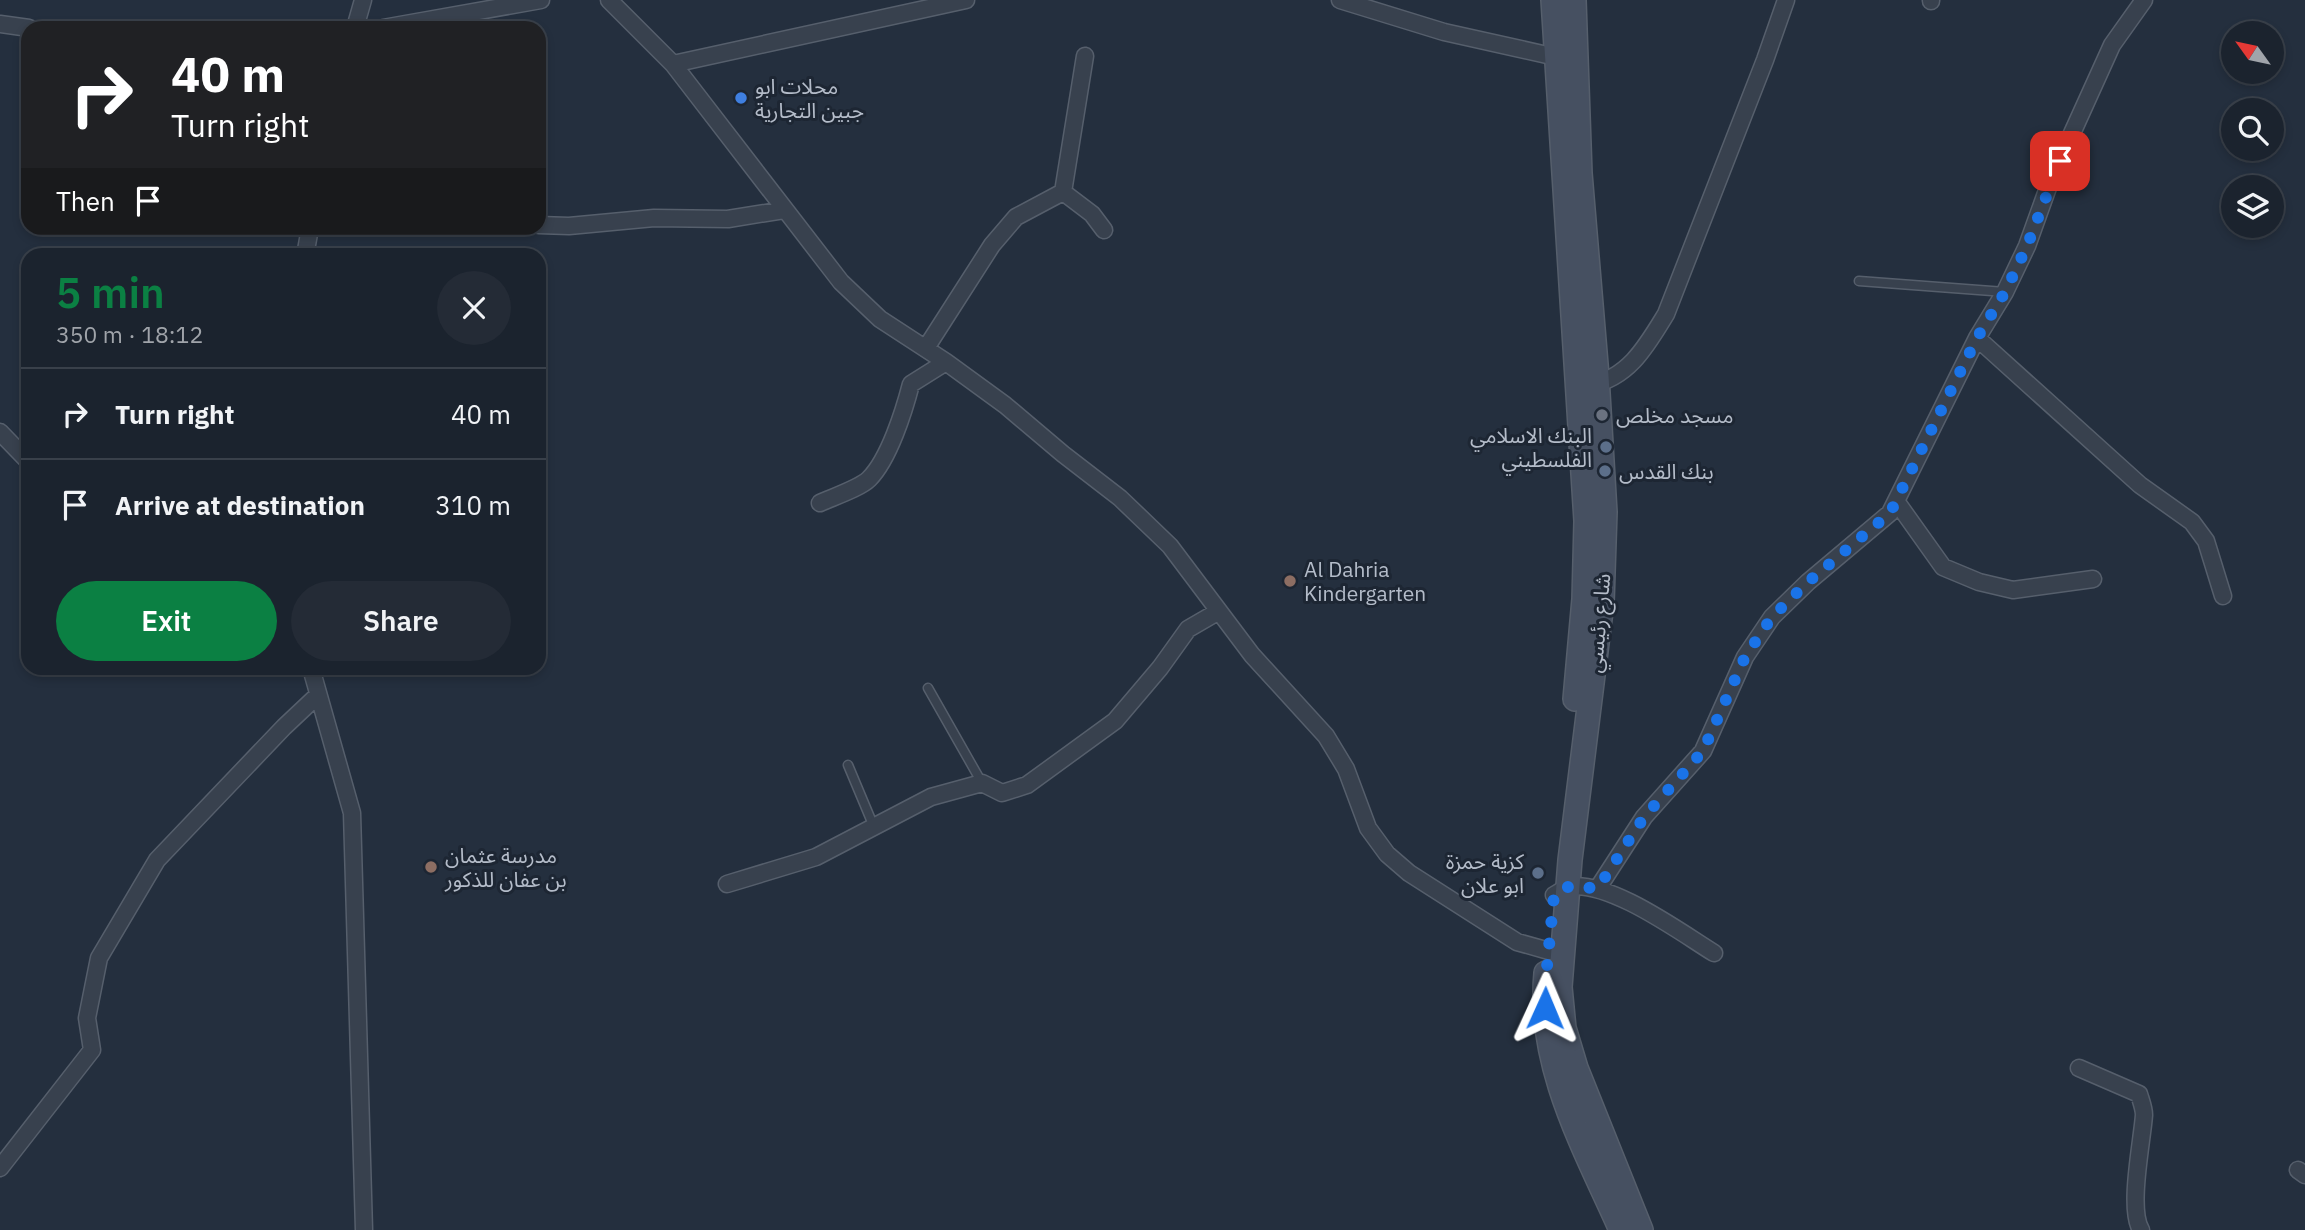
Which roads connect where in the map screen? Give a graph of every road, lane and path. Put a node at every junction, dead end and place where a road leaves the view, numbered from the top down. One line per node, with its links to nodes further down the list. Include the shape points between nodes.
1 (363, 0): 10 (street)
2 (541, 0): 11 (street)
3 (609, 0): 16 (street)
4 (966, 0): 16 (street)
5 (1340, 0): 15 (street, via 1444,32)
6 (1553, 0): 15 (main road, شارع رئيسي)
7 (1574, 0): 26 (main road, شارع رئيسي)
8 (1786, 0): 26 (street, via 1666,314 1644,350 1623,372)
9 (2144, 0): 22 (street, via 2101,67)
10 (357, 21)
11 (422, 21)
12 (0, 24): 13 (street)
13 (21, 27)
14 (1085, 56): 17 (street)
15 (1556, 57): 26 (main road, شارع رئيسي)
16 (673, 64): 18 (street)
17 (1063, 192): 20 (street, via 1092,214); 24 (street, via 1016,217 992,245)
18 (785, 210): 19 (street, via 727,219 654,218); 24 (street, via 841,282 880,319)
19 (546, 225)
20 (1104, 230)
21 (1859, 281): 22 (lane)
22 (2005, 292): 23 (street)
23 (1977, 338): 29 (street); 32 (street, via 2140,485 2192,522 2206,541)
24 (926, 348): 25 (street)
25 (946, 362): 30 (street, via 911,384 902,419 868,480); 33 (street, via 1120,498 1170,546)
26 (1587, 386): 42 (main road, شارع رئيسي, via 1605,512 1602,603)
27 (0, 432): 28 (street)
28 (7, 451)
29 (1896, 501): 31 (street, via 1942,567 1979,582 2012,590); 41 (street, via 1890,513 1772,617 1745,657 1703,751 1644,817)
30 (820, 503)
31 (2093, 579)
32 (2222, 596)
33 (1219, 611): 38 (street, via 1188,629 1115,721 1072,753 1027,785 1002,793); 43 (street, via 1252,655 1326,736 1353,786 1368,828 1387,854 1517,942)
34 (313, 675): 36 (street)
35 (928, 688): 38 (lane)
36 (318, 695): 46 (street, via 157,860 99,958 87,1018 92,1050); 47 (street, via 352,813)
37 (848, 765): 39 (lane)
38 (982, 783): 39 (street, via 932,797)
39 (874, 827): 40 (street, via 816,857)
40 (727, 884)
41 (1598, 888): 42 (street); 44 (street, via 1656,916)
42 (1561, 891): 43 (main road, شارع رئيسي)
43 (1555, 950): 48 (main road, شارع رئيسي, via 1545,987 1546,1028 1555,1070 1572,1121); 49 (main road, شارع رئيسي, via 1564,1028 1580,1080)
44 (1714, 953)
45 (2079, 1068): 50 (street, via 2139,1094 2144,1112 2136,1216)
46 (0, 1168)
47 (364, 1230)
48 (1621, 1230)
49 (1641, 1230)
50 (2141, 1230)

